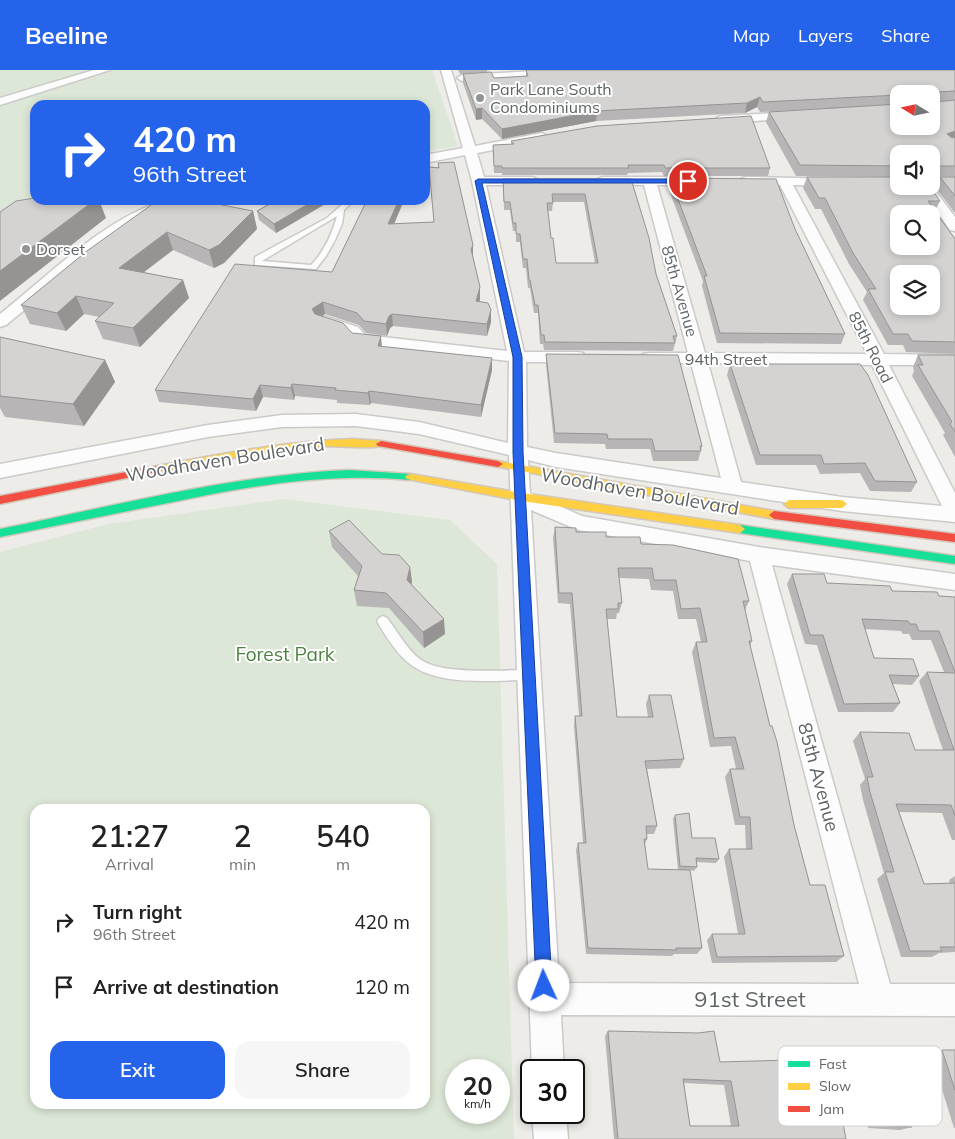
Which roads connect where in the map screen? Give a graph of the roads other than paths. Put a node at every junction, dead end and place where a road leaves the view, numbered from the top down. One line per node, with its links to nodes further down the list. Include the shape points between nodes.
1 (105, 70): 4 (street)
2 (615, 70): 3 (street)
3 (448, 74): 8 (street)
4 (0, 102)
5 (815, 114): 6 (street)
6 (706, 121)
7 (557, 134): 8 (street)
8 (470, 150): 9 (street); 10 (street)
9 (430, 158)
10 (478, 181): 11 (street); 25 (street)
11 (550, 181)
12 (590, 181): 13 (street)
13 (650, 181): 14 (street); 28 (street, 85th Avenue)
14 (717, 181)
15 (736, 181): 16 (street)
16 (785, 182): 17 (street); 29 (street, 85th Road)
17 (851, 182)
18 (932, 195): 22 (street)
19 (164, 205): 24 (street, via 112,231)
20 (346, 205): 21 (lane)
21 (341, 210): 21 (lane, via 258,260 258,263 313,267 328,246 341,219)
22 (955, 227)
23 (324, 321): 25 (street, via 352,330 360,339)
24 (0, 322)
25 (517, 357): 26 (street); 31 (street)
26 (593, 358)
27 (633, 358): 28 (street, 94th Street)
28 (699, 359): 29 (street, 94th Street); 33 (street, 85th Avenue)
29 (878, 359): 30 (street, 94th Street); 38 (street, 85th Road)
30 (955, 360)
31 (519, 460): 32 (street, Woodhaven Boulevard, via 419,428 324,419 282,421 208,432); 33 (street, Woodhaven Boulevard); 34 (street); 35 (main road, Woodhaven Boulevard, via 394,445 324,443 252,452); 37 (main road, Woodhaven Boulevard)
32 (0, 471)
33 (733, 487): 36 (street, Woodhaven Boulevard)
34 (522, 497): 39 (main road, Woodhaven Boulevard, via 382,473 318,475 237,485); 41 (street, Woodhaven Boulevard, via 578,523); 42 (main road, Woodhaven Boulevard); 45 (street)
35 (0, 500)
36 (842, 504): 37 (main road, via 800,503); 38 (street, Woodhaven Boulevard)
37 (751, 511): 40 (main road, Woodhaven Boulevard)
38 (955, 514)
39 (0, 533)
40 (955, 538)
41 (759, 555): 43 (street, Woodhaven Boulevard); 47 (street, 85th Avenue)
42 (955, 560)
43 (955, 582)
44 (384, 622): 45 (lane, via 416,663 426,669)
45 (529, 675): 46 (street)
46 (545, 999): 47 (street, 91st Street); 49 (street)
47 (879, 999): 48 (street, 91st Street)
48 (955, 1000)
49 (548, 1059)
50 (550, 1124): 51 (street)
51 (551, 1139)

